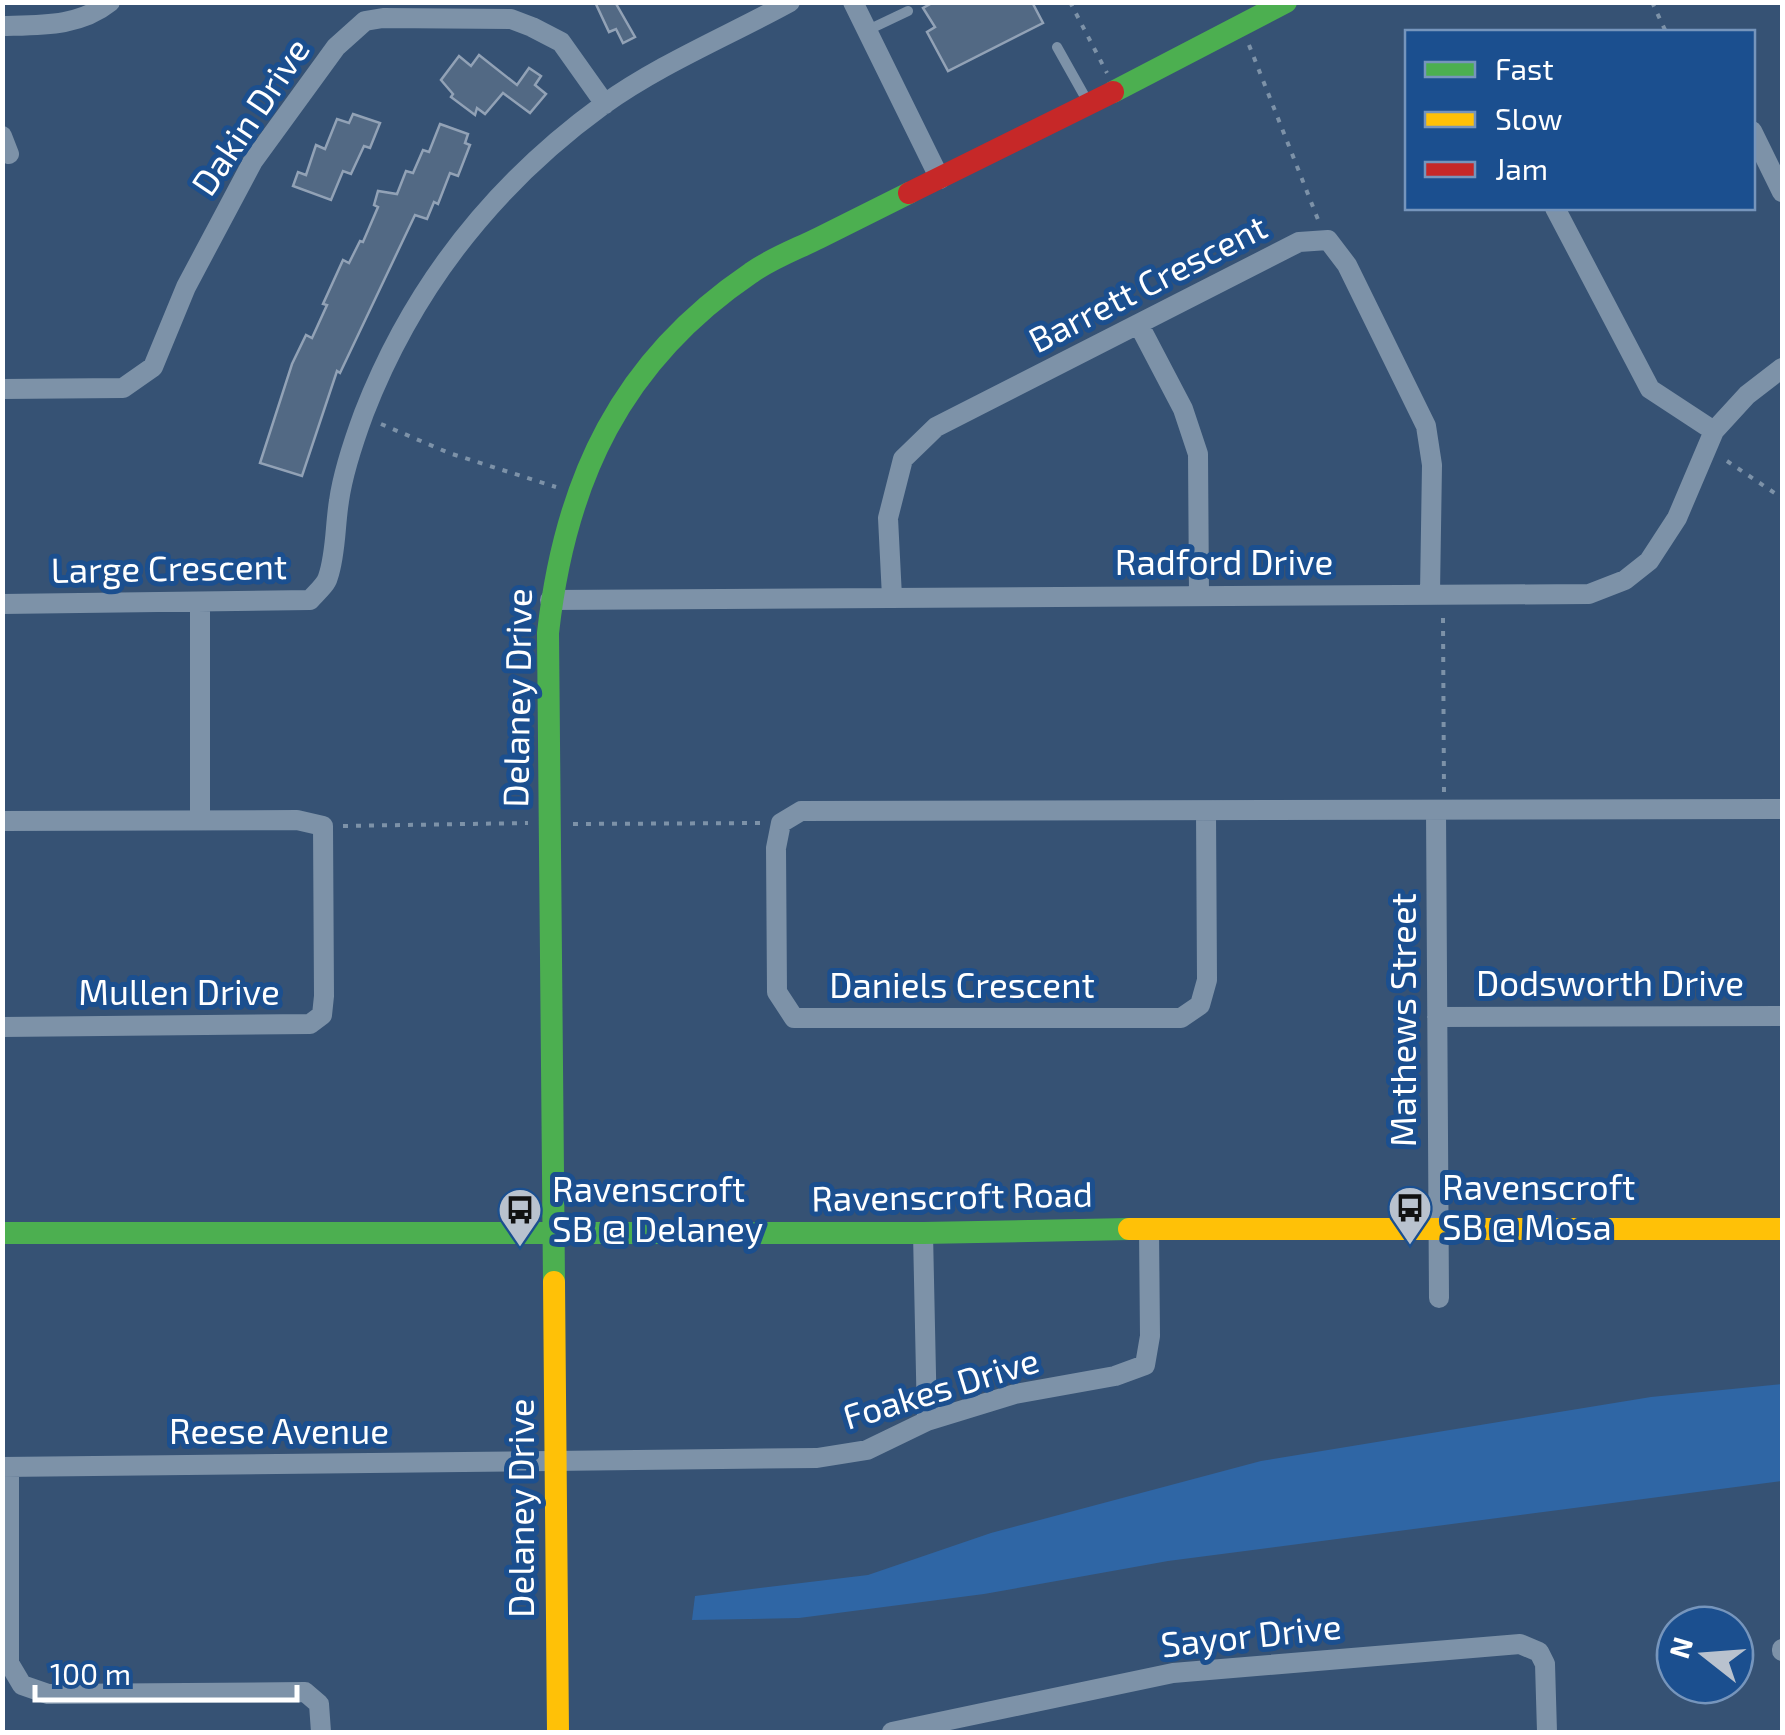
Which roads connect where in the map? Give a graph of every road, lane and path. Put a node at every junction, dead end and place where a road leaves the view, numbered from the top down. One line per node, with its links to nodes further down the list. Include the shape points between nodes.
1 (110, 2): 8 (street, via 64,24)
2 (790, 2): 14 (street, Large Crescent)
3 (852, 2): 10 (street)
4 (1070, 2): 13 (path)
5 (1286, 2): 9 (street, Delaney Drive)
6 (1652, 2): 11 (path)
7 (908, 11): 10 (lane)
8 (2, 26)
9 (1241, 26): 13 (street, Delaney Drive); 20 (path)
10 (867, 30): 17 (street)
11 (1665, 30)
12 (1056, 48): 15 (lane)
13 (1117, 91): 15 (street, Delaney Drive)
14 (605, 104): 23 (street, Dakin Drive, via 560,42 512,19 365,21 336,47 253,161 186,287 153,368 123,388); 24 (street, Large Crescent, via 538,157 468,230 416,303)
15 (1090, 105): 17 (street, Delaney Drive)
16 (1755, 137): 18 (street)
17 (940, 179): 27 (street, Delaney Drive, via 754,271 696,313 619,406)
18 (1782, 192)
19 (1556, 210): 25 (street, via 1650,390)
20 (1328, 240): 21 (street, Barrett Crescent, via 1300,242); 29 (street, via 1348,265 1426,426 1432,465)
21 (1138, 326): 30 (street, via 1182,408 1198,454); 31 (street, Barrett Crescent, via 936,428 902,459 888,518)
22 (1782, 368): 25 (street, Radford Drive)
23 (2, 389)
24 (363, 417): 27 (path); 33 (street, Large Crescent, via 339,496 328,579 310,600)
25 (1714, 431): 29 (street, Radford Drive, via 1677,518 1650,562 1624,580 1589,594)
26 (1727, 461): 28 (path)
27 (575, 492): 32 (street, Delaney Drive)
28 (1782, 498)
29 (1430, 593): 30 (street, Radford Drive)
30 (1199, 596): 31 (street, Radford Drive)
31 (892, 597): 32 (street, Radford Drive)
32 (550, 600): 48 (street, Delaney Drive)
33 (200, 602): 34 (street, Large Crescent); 39 (street)
34 (2, 604)
35 (1442, 618): 37 (path, via 1444,796)
36 (1782, 809): 37 (street, Daniels Crescent)
37 (1436, 811): 38 (street, Daniels Crescent); 42 (street, Mathews Street)
38 (1206, 812): 38 (street, Daniels Crescent, via 801,811 781,823 776,848 776,992 794,1018 1181,1018 1200,1005 1207,980)
39 (200, 820): 40 (street, Mullen Drive); 43 (street, Mullen Drive, via 323,826 322,1015 310,1024)
40 (2, 821)
41 (1782, 1016): 42 (street, Dodsworth Drive)
42 (1437, 1017): 46 (street, Mathews Street)
43 (2, 1027)
44 (1149, 1229): 46 (street, Ravenscroft Road); 49 (street, Ravenscroft Road); 51 (street, Foakes Drive, via 1145,1365)
45 (1782, 1229): 46 (street, Ravenscroft Road)
46 (1438, 1230): 50 (street, Mathews Street)
47 (2, 1233): 48 (street, Ravenscroft Road)
48 (554, 1234): 49 (street, Ravenscroft Road); 52 (street, Delaney Drive)
49 (923, 1234): 51 (street)
50 (1439, 1298)
51 (926, 1421): 52 (street, Foakes Drive, via 867,1450 817,1458)
52 (556, 1462): 53 (street, Reese Avenue); 55 (street, Delaney Drive)
53 (6, 1467): 54 (street, via 9,1663 22,1685 48,1694 305,1692 319,1704)
54 (321, 1732)
55 (558, 1732)
56 (892, 1732): 57 (street, Sayor Drive, via 1173,1673 1520,1644 1539,1652 1545,1664)
57 (1548, 1732)

